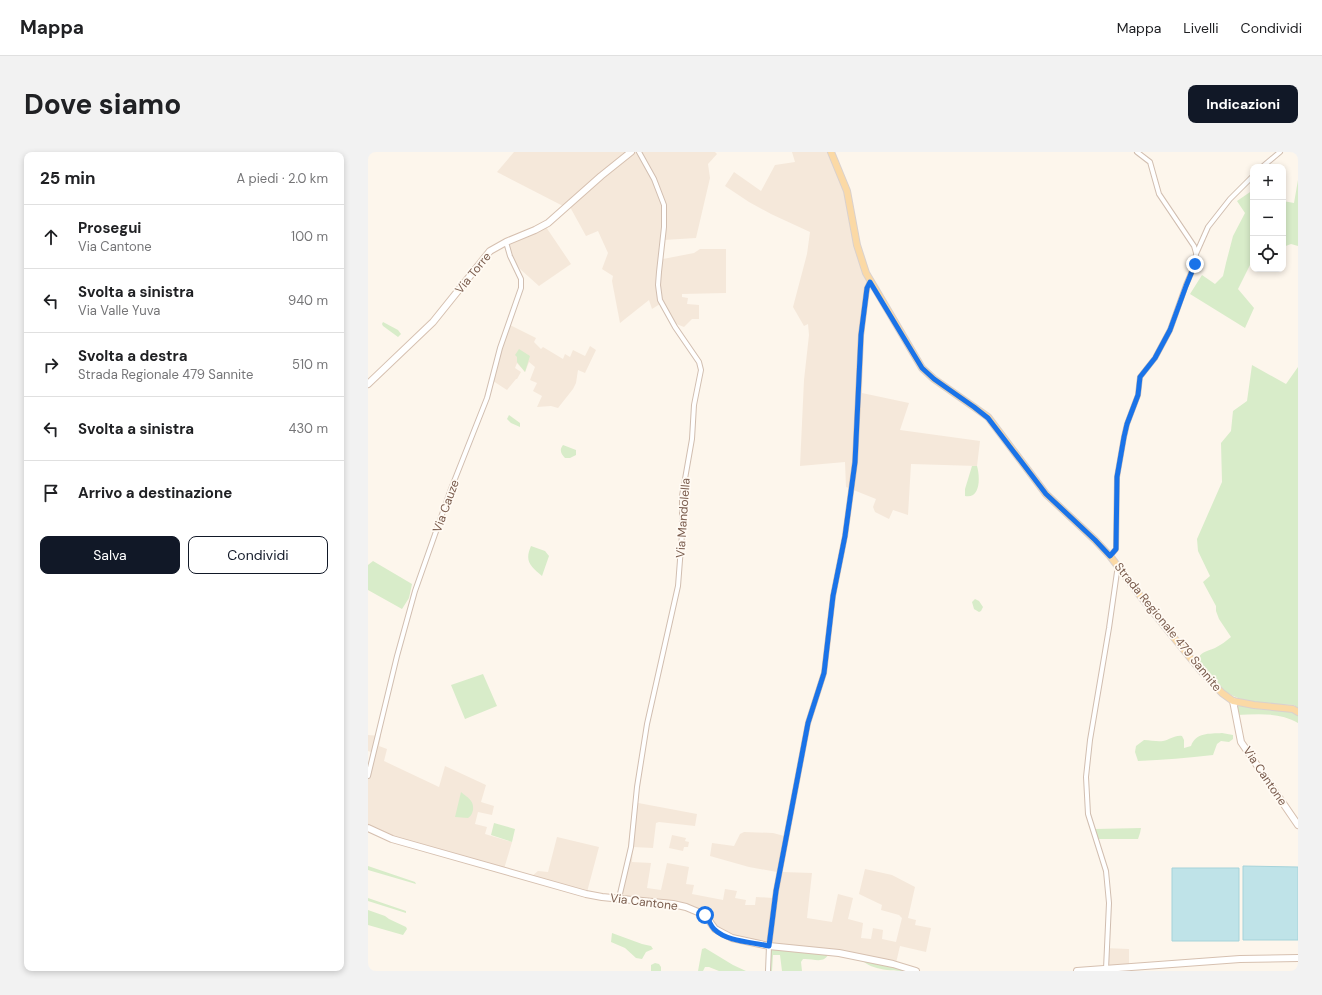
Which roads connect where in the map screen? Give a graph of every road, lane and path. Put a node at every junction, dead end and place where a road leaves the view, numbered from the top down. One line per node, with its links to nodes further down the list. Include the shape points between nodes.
1 (631, 152): 8 (main road, Via Torre, via 548,223)
2 (639, 152): 19 (street, Via Mandolella, via 654,179 664,205 658,285 660,300 675,327 700,362 701,370 682,496 678,586 647,724 631,847)
3 (831, 152): 10 (main road, Strada Regionale 479 Sannite, via 847,191 860,256)
4 (1137, 152): 9 (street, via 1150,162 1159,194 1194,246)
5 (1280, 152): 6 (street)
6 (1266, 164)
7 (1250, 179): 9 (street, via 1218,213 1208,227)
8 (506, 242): 11 (main road, Via Torre, via 490,251 433,322); 16 (street, Via Cauze, via 521,279 521,288 500,348 488,398 451,489 415,591)
9 (1196, 254): 12 (street, via 1195,264 1170,330 1155,358 1140,377 1138,395 1124,437 1117,477 1116,549)
10 (870, 282): 12 (main road, Strada Regionale 479 Sannite, via 922,368 988,418 1046,494); 20 (street, via 861,335 855,462 845,536 833,596 824,673 808,723 776,891)
11 (368, 384)
12 (1110, 556): 13 (main road, Strada Regionale 479 Sannite)
13 (1119, 568): 14 (main road, Strada Regionale 479 Sannite, via 1201,671); 22 (street, via 1086,777 1088,814 1106,871 1109,903)
14 (1233, 701): 15 (main road, Strada Regionale 479 Sannite, via 1293,709); 17 (main road, Via Cantone, via 1241,742)
15 (1298, 712)
16 (368, 776)
17 (1298, 825)
18 (368, 828): 19 (main road, Via Cantone, via 392,839 586,894)
19 (619, 898): 20 (main road, Via Cantone, via 686,907 705,915 715,929 726,936)
20 (769, 946): 23 (street); 24 (main road, Via Cantone, via 840,953)
21 (1298, 958): 22 (main road, via 1240,959)
22 (1106, 969): 25 (main road)
23 (768, 971)
24 (916, 971)
25 (1077, 971)

